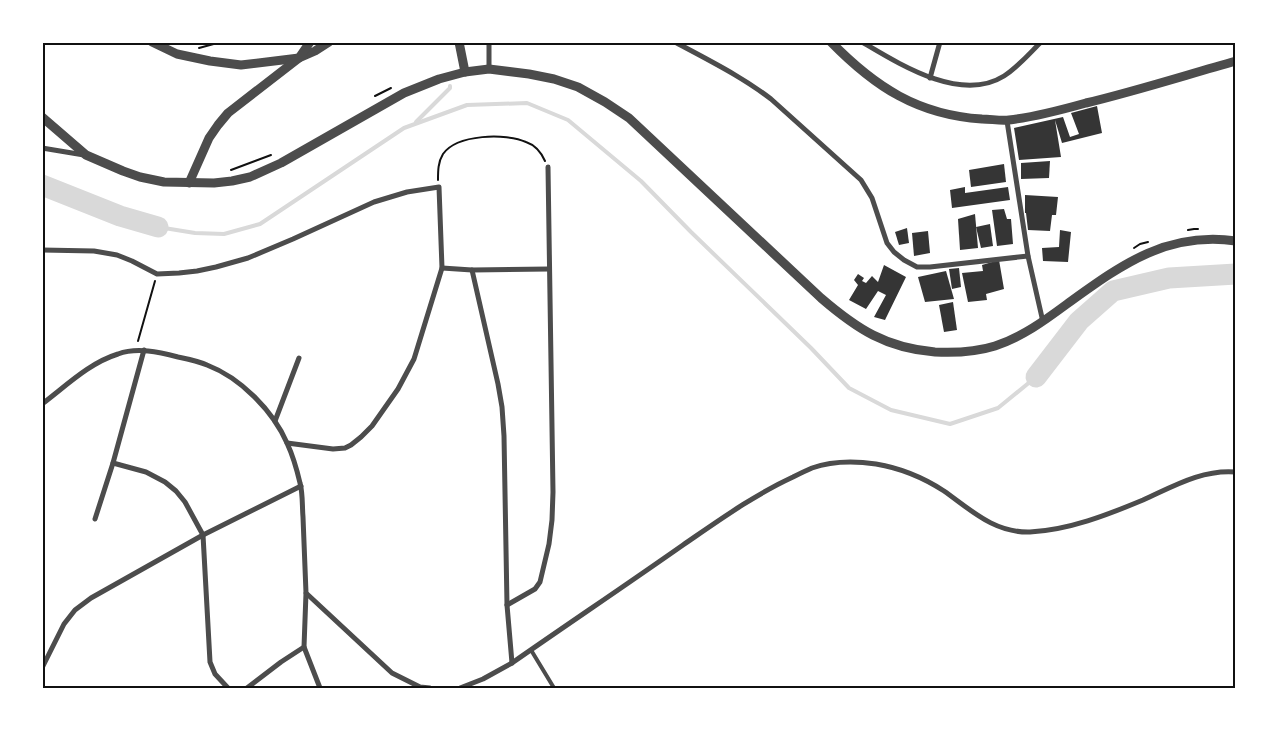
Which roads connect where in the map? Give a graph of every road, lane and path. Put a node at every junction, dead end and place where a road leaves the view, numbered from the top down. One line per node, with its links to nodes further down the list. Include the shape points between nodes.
1 (152, 42): 11 (street, via 177,54 232,64)
2 (310, 42): 11 (street)
3 (330, 42): 11 (street)
4 (459, 42): 14 (street)
5 (489, 42): 13 (street)
6 (675, 42): 25 (street, via 757,88 861,180 872,198 887,243 904,260 916,266 930,267)
7 (831, 42): 17 (street, via 873,80 910,101 965,118)
8 (862, 42): 15 (street)
9 (940, 42): 15 (street)
10 (1041, 42): 15 (street, via 1011,71 987,84 968,86)
11 (299, 58): 21 (street, via 228,113 210,138)
12 (1236, 61): 17 (street, via 1102,100)
13 (489, 70): 14 (street); 30 (street, via 554,79 578,87 621,112 821,298 850,322 879,338 913,350 968,352 994,346)
14 (465, 72): 21 (street, via 404,93 281,163 250,176 214,183)
15 (930, 78)
16 (42, 117): 19 (street)
17 (1007, 121): 25 (street)
18 (42, 148): 19 (street)
19 (86, 155): 21 (street, via 140,177)
20 (548, 167): 22 (path, via 541,153 527,142 513,138 475,137 445,152 438,168); 27 (street)
21 (189, 183)
22 (439, 188): 26 (street); 29 (street, via 407,192 374,202 232,263)
23 (1236, 241): 30 (street, via 1180,242 1148,252 1116,270)
24 (42, 250): 29 (street, via 112,254)
25 (1028, 256): 30 (street)
26 (442, 268): 28 (street); 36 (street, via 414,360 372,426 345,448)
27 (550, 269): 28 (street); 43 (street, via 553,492 549,544 538,586)
28 (472, 270): 43 (street, via 502,407)
29 (157, 274): 32 (path)
30 (1043, 322)
31 (144, 350): 32 (street); 35 (street, via 209,365 246,389); 37 (street)
32 (135, 351): 34 (street, via 119,353 95,364)
33 (299, 358): 35 (street)
34 (42, 404)
35 (275, 421): 36 (street)
36 (287, 443): 39 (street)
37 (113, 463): 40 (street); 41 (street, via 146,472 165,482 184,502)
38 (1236, 472): 45 (street, via 1195,478 1092,520 1028,532 990,523 943,490 898,469 852,462 812,468 735,510)
39 (301, 486): 41 (street); 42 (street)
40 (94, 519)
41 (203, 535): 47 (street, via 91,598 76,610 64,624); 48 (street, via 210,662 215,674)
42 (306, 594): 44 (street); 51 (street, via 392,673)
43 (507, 604): 46 (street)
44 (304, 647): 49 (street); 50 (street)
45 (531, 650): 46 (street); 54 (lane)
46 (512, 663): 53 (street)
47 (42, 668)
48 (228, 688)
49 (247, 688)
50 (320, 688)
51 (420, 688): 52 (street)
52 (430, 688)
53 (460, 688)
54 (554, 688)

